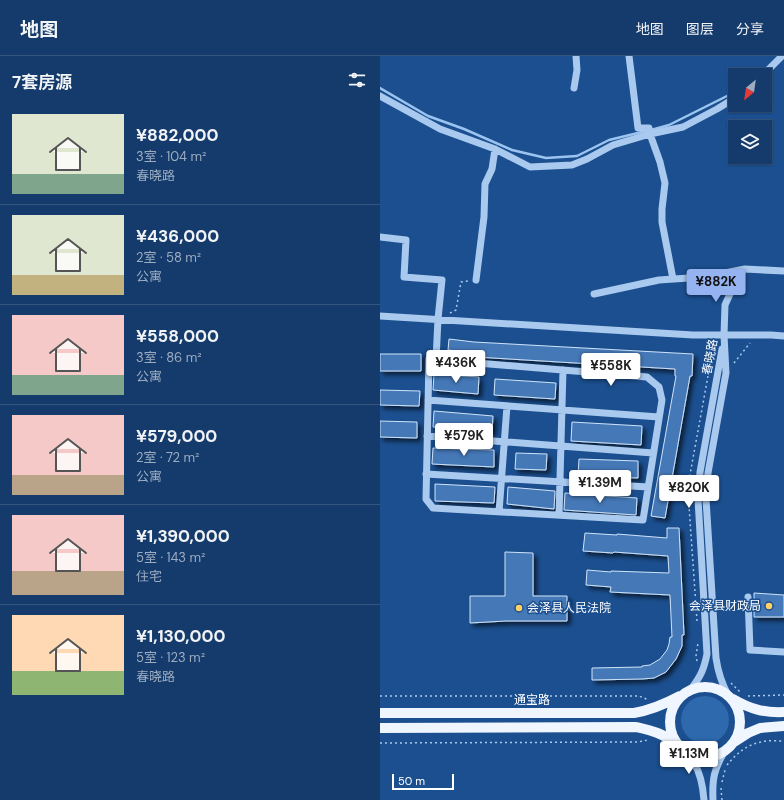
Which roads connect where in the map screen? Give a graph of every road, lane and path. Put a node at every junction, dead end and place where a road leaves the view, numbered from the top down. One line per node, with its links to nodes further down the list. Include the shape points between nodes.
1 (576, 56): 5 (street)
2 (629, 56): 8 (street, via 638,128 649,128)
3 (782, 56): 4 (street)
4 (770, 68)
5 (574, 88)
6 (380, 96): 9 (street, via 440,129)
7 (728, 102): 8 (street, via 683,127)
8 (650, 134): 9 (street, via 612,145 572,165 530,167); 13 (street, via 666,183 662,222)
9 (495, 148): 14 (street, via 492,169 485,184 484,217)
10 (380, 237): 17 (street, via 406,240 404,278 442,280)
11 (784, 271): 12 (street, via 745,268)
12 (731, 272): 13 (street); 18 (street, via 730,294 725,305)
13 (673, 279): 15 (street)
14 (476, 280): 17 (path, via 461,282 456,310)
15 (594, 294)
16 (380, 316): 17 (street)
17 (438, 319): 18 (street); 21 (street)
18 (724, 335): 19 (street); 41 (street, 春晓路, via 700,472 698,499 707,654 705,667); 45 (street, 春晓路, via 726,373 708,473 706,499 716,658 722,683)
19 (756, 336): 20 (street); 22 (path)
20 (784, 336)
21 (436, 360): 23 (street); 24 (street, via 429,359)
22 (734, 363)
23 (564, 370): 26 (street); 27 (street, via 646,377 659,387 662,400)
24 (428, 400): 25 (street); 28 (street)
25 (507, 406): 26 (street); 29 (street)
26 (562, 410): 27 (street); 30 (street)
27 (659, 417): 31 (street)
28 (427, 436): 29 (street); 32 (street)
29 (504, 442): 30 (street); 33 (street)
30 (561, 446): 31 (street); 34 (street)
31 (654, 453): 35 (street)
32 (426, 474): 33 (street); 36 (street, via 426,500 433,508)
33 (501, 479): 34 (street); 36 (street)
34 (560, 483): 35 (street); 37 (street)
35 (648, 487): 37 (street, via 643,520)
36 (499, 512): 37 (street)
37 (559, 515)
38 (748, 596): 39 (street, via 750,650)
39 (784, 652)
40 (728, 680): 44 (path, via 744,696)
41 (691, 689): 43 (main road); 45 (main road, via 710,686)
42 (380, 696): 46 (path, via 639,696)
43 (680, 696): 46 (main road, 通宝路); 55 (main road, via 673,706 670,719 671,732)
44 (784, 696)
45 (730, 697): 47 (main road, via 758,710); 54 (main road, via 739,711 740,730)
46 (664, 704): 48 (main road, 通宝路, via 634,713)
47 (784, 712)
48 (380, 713)
49 (784, 726): 54 (main road, via 760,728)
50 (380, 728): 51 (main road, via 636,727)
51 (666, 736): 53 (path, via 638,742); 55 (main road)
52 (784, 741): 59 (path, via 762,741 747,746 734,756 726,766 721,784)
53 (380, 742)
54 (734, 742): 56 (main road)
55 (680, 746): 56 (main road, via 693,755 700,756 713,756); 57 (street, via 700,774)
56 (725, 751): 58 (street, via 713,776)
57 (704, 800)
58 (713, 800)
59 (722, 800)

